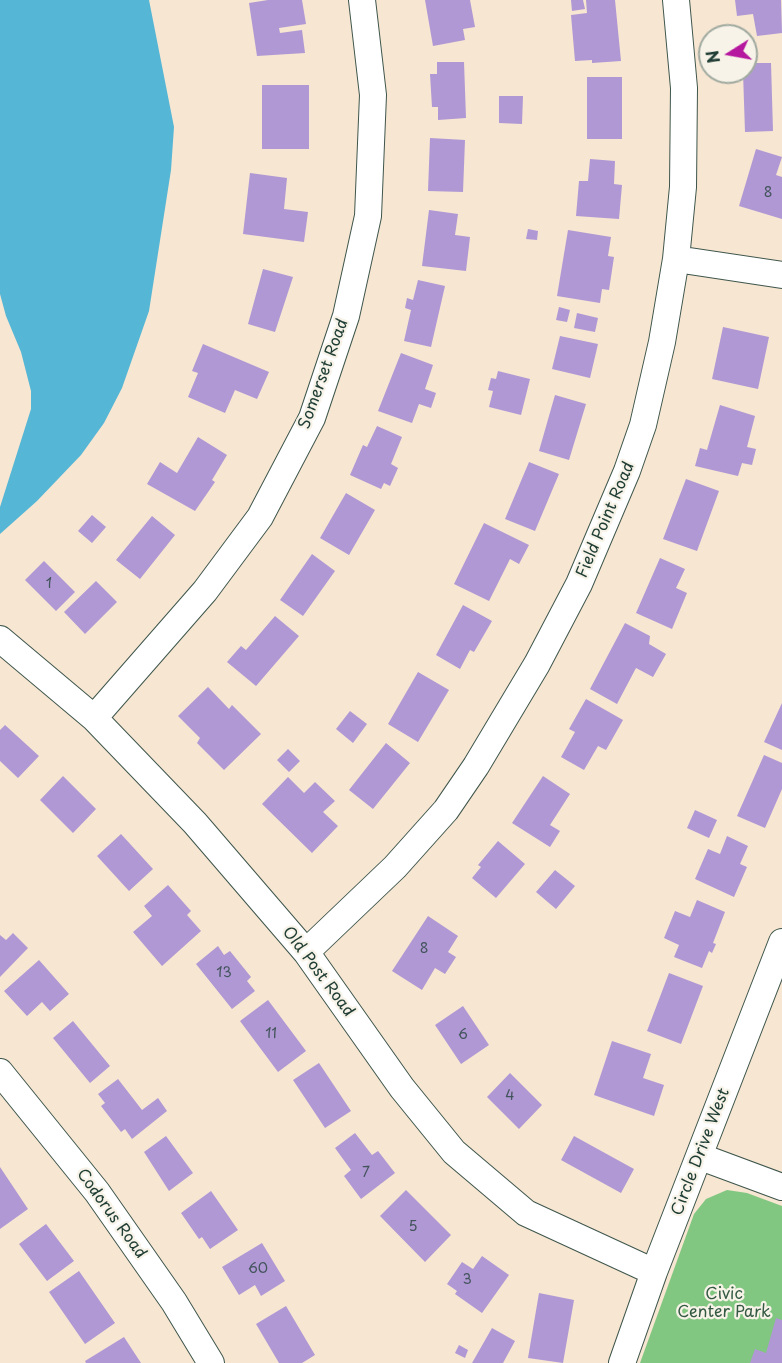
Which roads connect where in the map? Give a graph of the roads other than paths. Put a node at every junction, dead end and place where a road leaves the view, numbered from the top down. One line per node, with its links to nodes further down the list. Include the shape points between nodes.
1 (362, 0): 6 (street, Somerset Road, via 373,95 368,216 346,316 312,418 260,518 205,591)
2 (676, 0): 3 (street, Field Point Road, via 684,88 683,187)
3 (676, 259): 4 (street); 8 (street, Field Point Road, via 662,342 634,452 579,584 537,664 446,810 395,867)
4 (782, 274)
5 (0, 639): 6 (street, Old Post Road)
6 (94, 718): 8 (street, Old Post Road, via 195,823)
7 (782, 942): 10 (street, Circle Drive West)
8 (306, 952): 12 (street, Old Post Road, via 402,1088 454,1152 526,1214)
9 (0, 1072): 13 (street, Codorus Road, via 97,1192 174,1302)
10 (701, 1157): 11 (street); 12 (street, Circle Drive West)
11 (782, 1187)
12 (654, 1272): 14 (street, Circle Drive West)
13 (211, 1363)
14 (622, 1363)

